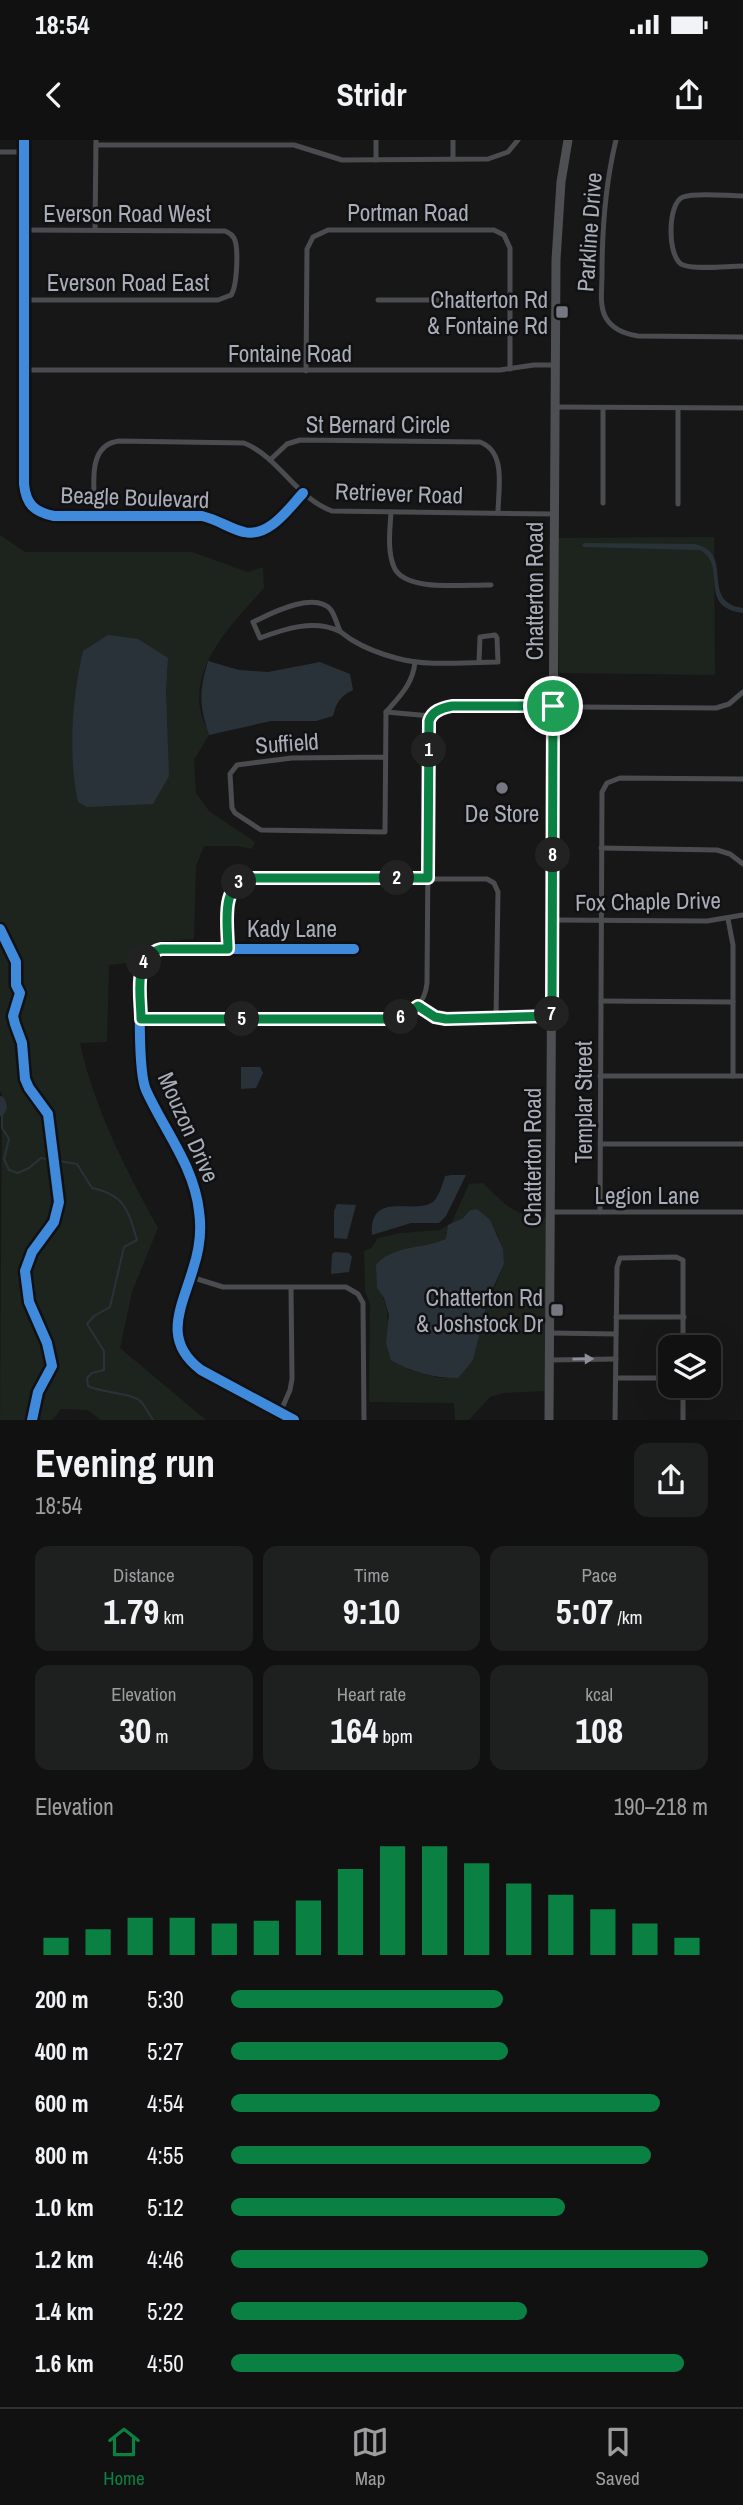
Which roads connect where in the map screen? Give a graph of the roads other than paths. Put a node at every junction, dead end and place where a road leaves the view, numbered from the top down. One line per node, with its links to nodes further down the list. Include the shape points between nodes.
1 (24, 140): 9 (street)
2 (376, 140): 11 (street)
3 (453, 140): 10 (street)
4 (518, 140): 10 (street, via 495,158)
5 (568, 140): 21 (main road, Chatterton Road, via 557,229)
6 (616, 140): 20 (street, Parkline Drive, via 602,230 604,315 623,333 638,336)
7 (96, 142): 11 (street, via 294,145 337,160); 14 (street)
8 (0, 152): 9 (street)
9 (24, 152): 13 (street)
10 (453, 159): 11 (street)
11 (376, 160)
12 (743, 196): 15 (street, via 687,196 677,201 672,211 672,250 677,262)
13 (23, 230): 14 (street, Everson Road West); 17 (street)
14 (95, 230): 16 (street, Everson Road West, via 218,230 230,234 236,246)
15 (743, 267)
16 (234, 298): 17 (street, Everson Road East)
17 (24, 300): 23 (street)
18 (378, 300): 19 (street)
19 (510, 300): 22 (street); 24 (street, Portman Road, via 510,248 504,235 494,230 328,230 313,237 306,254)
20 (743, 337)
21 (555, 365): 22 (street, Fontaine Road); 25 (main road, Chatterton Road)
22 (510, 369): 24 (street, Fontaine Road)
23 (24, 370): 24 (street, Fontaine Road); 38 (street, Beagle Boulevard, via 27,500 38,512 54,516)
24 (306, 370)
25 (554, 407): 26 (street); 37 (main road, Chatterton Road)
26 (603, 408): 28 (street); 33 (street)
27 (743, 408): 28 (street)
28 (678, 409): 34 (street)
29 (498, 443): 30 (street)
30 (492, 449): 31 (street, St Bernard Circle, via 476,442 300,440 287,444); 36 (street, via 498,464)
31 (270, 460): 32 (street, Retriever Road); 38 (street, Retriever Road, via 253,446 233,441 111,442 102,448 95,465)
32 (303, 493): 35 (street, Retriever Road, via 332,511); 38 (street, Beagle Boulevard, via 272,524 254,533 202,516)
33 (603, 503)
34 (678, 504)
35 (391, 512): 36 (street, Retriever Road); 39 (street, via 390,554 402,578 422,584)
36 (498, 513): 37 (street, Retriever Road)
37 (554, 514): 44 (main road, Chatterton Road)
38 (95, 516)
39 (491, 585)
40 (340, 631): 40 (street, via 332,611 318,604 294,604 253,622 260,638 303,626); 41 (street, via 371,649)
41 (415, 662): 42 (street); 45 (street, via 410,682)
42 (479, 662): 42 (street, via 480,637 495,635 498,662)
43 (742, 696): 44 (street, via 716,708)
44 (553, 706): 46 (street, via 452,706); 53 (main road, Chatterton Road)
45 (386, 712): 46 (street); 47 (street)
46 (431, 716): 51 (street)
47 (385, 757): 47 (street, Suffield, via 385,832 267,832 232,808 230,774 237,765 292,758)
48 (743, 779): 49 (street, Templar Street, via 620,778 607,783 601,796)
49 (601, 848): 50 (street, via 718,850); 55 (street, Templar Street)
50 (742, 861)
51 (428, 878): 57 (street, via 240,881 229,896); 61 (street, via 427,983); 63 (street, via 486,879 497,888)
52 (743, 915): 54 (street, Fox Chaple Drive)
53 (553, 919): 55 (street, Fox Chaple Drive); 62 (main road, Chatterton Road)
54 (728, 919): 55 (street, Fox Chaple Drive); 60 (street)
55 (601, 920): 59 (street, Templar Street)
56 (354, 948): 57 (street, Kady Lane)
57 (228, 949): 58 (street, Kady Lane, via 165,949)
58 (148, 956): 64 (street, Mouzon Drive, via 142,968)
59 (600, 1001): 60 (street); 65 (street, Templar Street)
60 (733, 1002): 66 (street)
61 (418, 1006): 63 (street, via 446,1019); 64 (street, via 390,1019)
62 (552, 1016): 63 (street); 70 (main road, Chatterton Road)
63 (496, 1017)
64 (141, 1019): 73 (street, Mouzon Drive, via 143,1082 187,1166 197,1198 200,1229)
65 (600, 1076): 66 (street); 68 (street, Templar Street)
66 (733, 1076): 67 (street)
67 (743, 1076)
68 (600, 1144): 69 (street); 71 (street, Templar Street)
69 (743, 1144)
70 (551, 1212): 71 (street, Legion Lane); 77 (main road, Chatterton Road)
71 (600, 1212): 72 (street, Legion Lane)
72 (743, 1212)
73 (191, 1277): 74 (street, via 218,1287); 85 (street, Mouzon Drive, via 177,1323 185,1354 201,1370)
74 (291, 1288): 85 (street, via 292,1379); 87 (street, via 346,1287 363,1303)
75 (616, 1317): 76 (street); 76 (street, via 621,1258 676,1256 683,1260); 78 (street)
76 (684, 1317): 79 (street)
77 (550, 1333): 78 (street); 81 (main road, Chatterton Road)
78 (616, 1334): 80 (street)
79 (683, 1335)
80 (616, 1359): 81 (street, one-way to 80); 82 (street)
81 (550, 1360): 88 (main road, Chatterton Road)
82 (616, 1377): 83 (street); 89 (street)
83 (658, 1378)
84 (683, 1398): 90 (street)
85 (280, 1412): 86 (street)
86 (294, 1420)
87 (364, 1420)
88 (549, 1420)
89 (615, 1420)
90 (683, 1420)

